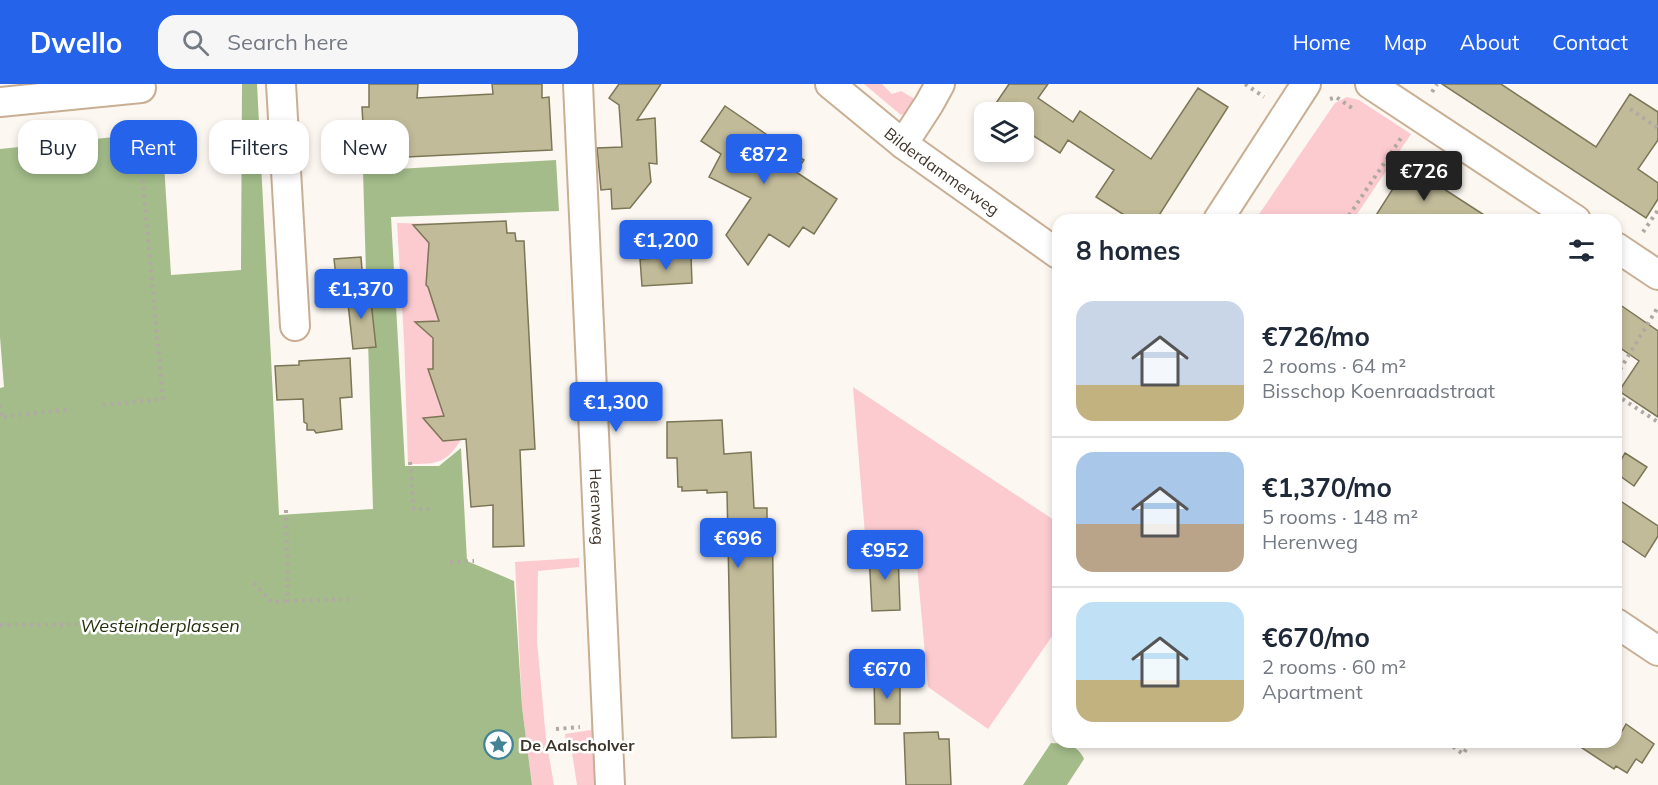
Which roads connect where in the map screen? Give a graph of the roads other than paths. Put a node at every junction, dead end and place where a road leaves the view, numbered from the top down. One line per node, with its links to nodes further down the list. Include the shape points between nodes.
1 (2, 84): 9 (street)
2 (281, 84): 18 (street)
3 (578, 84): 21 (street, Herenweg)
4 (830, 84): 12 (street, Bilderdammerweg)
5 (940, 84): 12 (street)
6 (1306, 84): 13 (street)
7 (1370, 84): 14 (street)
8 (141, 88): 10 (street)
9 (0, 90)
10 (58, 90): 11 (street)
11 (0, 102)
12 (903, 144): 15 (street, Bilderdammerweg)
13 (1222, 214)
14 (1567, 214)
15 (1052, 250)
16 (1622, 251): 17 (street)
17 (1658, 275)
18 (295, 326)
19 (1622, 627): 20 (street)
20 (1658, 651)
21 (610, 785)

